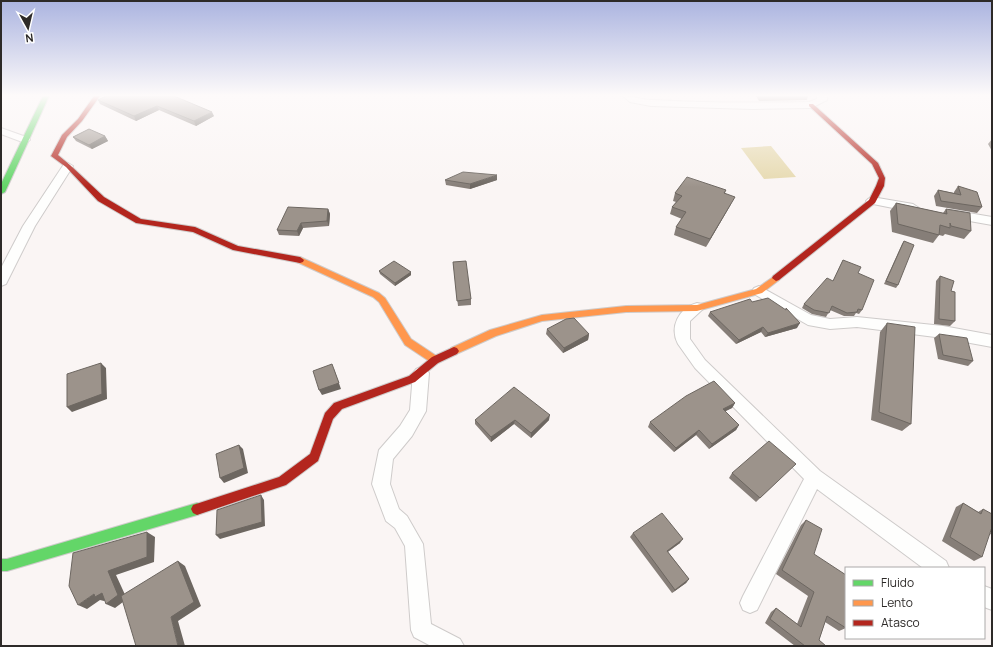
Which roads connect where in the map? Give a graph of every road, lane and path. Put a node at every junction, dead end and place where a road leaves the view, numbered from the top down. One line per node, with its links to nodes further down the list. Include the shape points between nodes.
1 (32, 126): 5 (main road)
2 (74, 126): 6 (main road, via 64,136 54,156)
3 (835, 126): 8 (main road, via 883,172 883,181)
4 (1, 131): 5 (street)
5 (25, 140): 7 (main road)
6 (68, 166): 12 (street, via 30,226); 16 (main road, via 101,199 140,221 194,230 236,248 296,258 376,295 382,300 408,342)
7 (1, 192)
8 (872, 201): 9 (street); 13 (main road)
9 (924, 210)
10 (939, 212): 11 (street)
11 (992, 221)
12 (1, 281)
13 (759, 291): 14 (main road); 15 (street, via 808,320 830,324 857,322)
14 (697, 308): 16 (main road, via 626,309 542,318 492,333); 18 (street, via 683,319 683,340 700,364)
15 (992, 341)
16 (434, 360): 17 (main road)
17 (421, 373): 19 (main road, via 412,380 338,406 328,416 314,456 282,480 166,519); 22 (street, via 418,411 385,456 381,484 392,515 401,522 414,544 421,630)
18 (814, 477): 20 (street); 21 (street)
19 (1, 565)
20 (938, 567)
21 (750, 603)
22 (453, 646)

